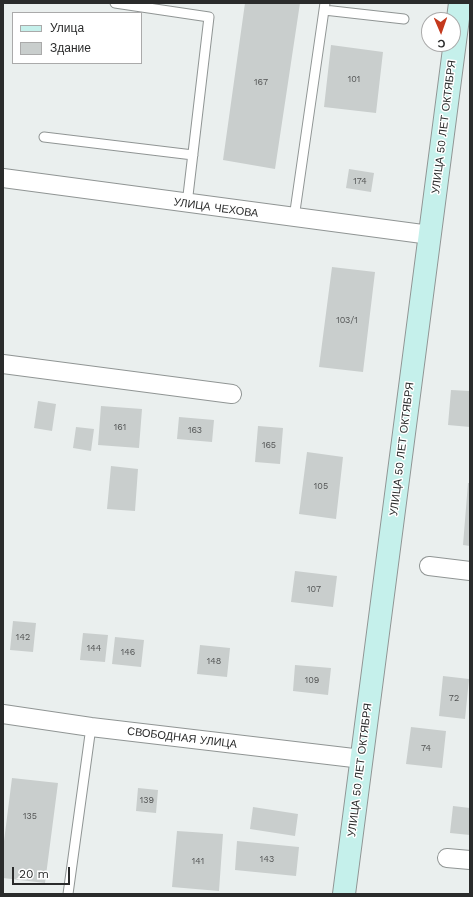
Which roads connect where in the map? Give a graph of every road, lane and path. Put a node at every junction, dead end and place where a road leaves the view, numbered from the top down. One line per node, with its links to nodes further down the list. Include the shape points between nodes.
1 (115, 3): 6 (lane, via 209,17)
2 (460, 3): 10 (main road, УЛИЦА 50 ЛЕТ ОКТЯБРЯ)
3 (324, 6): 4 (lane); 9 (lane)
4 (404, 20)
5 (44, 137): 6 (lane)
6 (193, 155): 8 (lane)
7 (3, 178): 8 (street, УЛИЦА ЧЕХОВА)
8 (187, 204): 9 (street, УЛИЦА ЧЕХОВА)
9 (294, 218): 10 (street, УЛИЦА ЧЕХОВА)
10 (430, 236): 17 (main road, УЛИЦА 50 ЛЕТ ОКТЯБРЯ)
11 (3, 364): 12 (street)
12 (232, 394)
13 (429, 566): 14 (street)
14 (470, 571)
15 (3, 714): 16 (street, СВОБОДНАЯ УЛИЦА)
16 (91, 727): 17 (street, СВОБОДНАЯ УЛИЦА); 20 (lane)
17 (362, 759): 21 (main road, УЛИЦА 50 ЛЕТ ОКТЯБРЯ)
18 (447, 858): 19 (street)
19 (470, 860)
20 (68, 894)
21 (344, 894)

